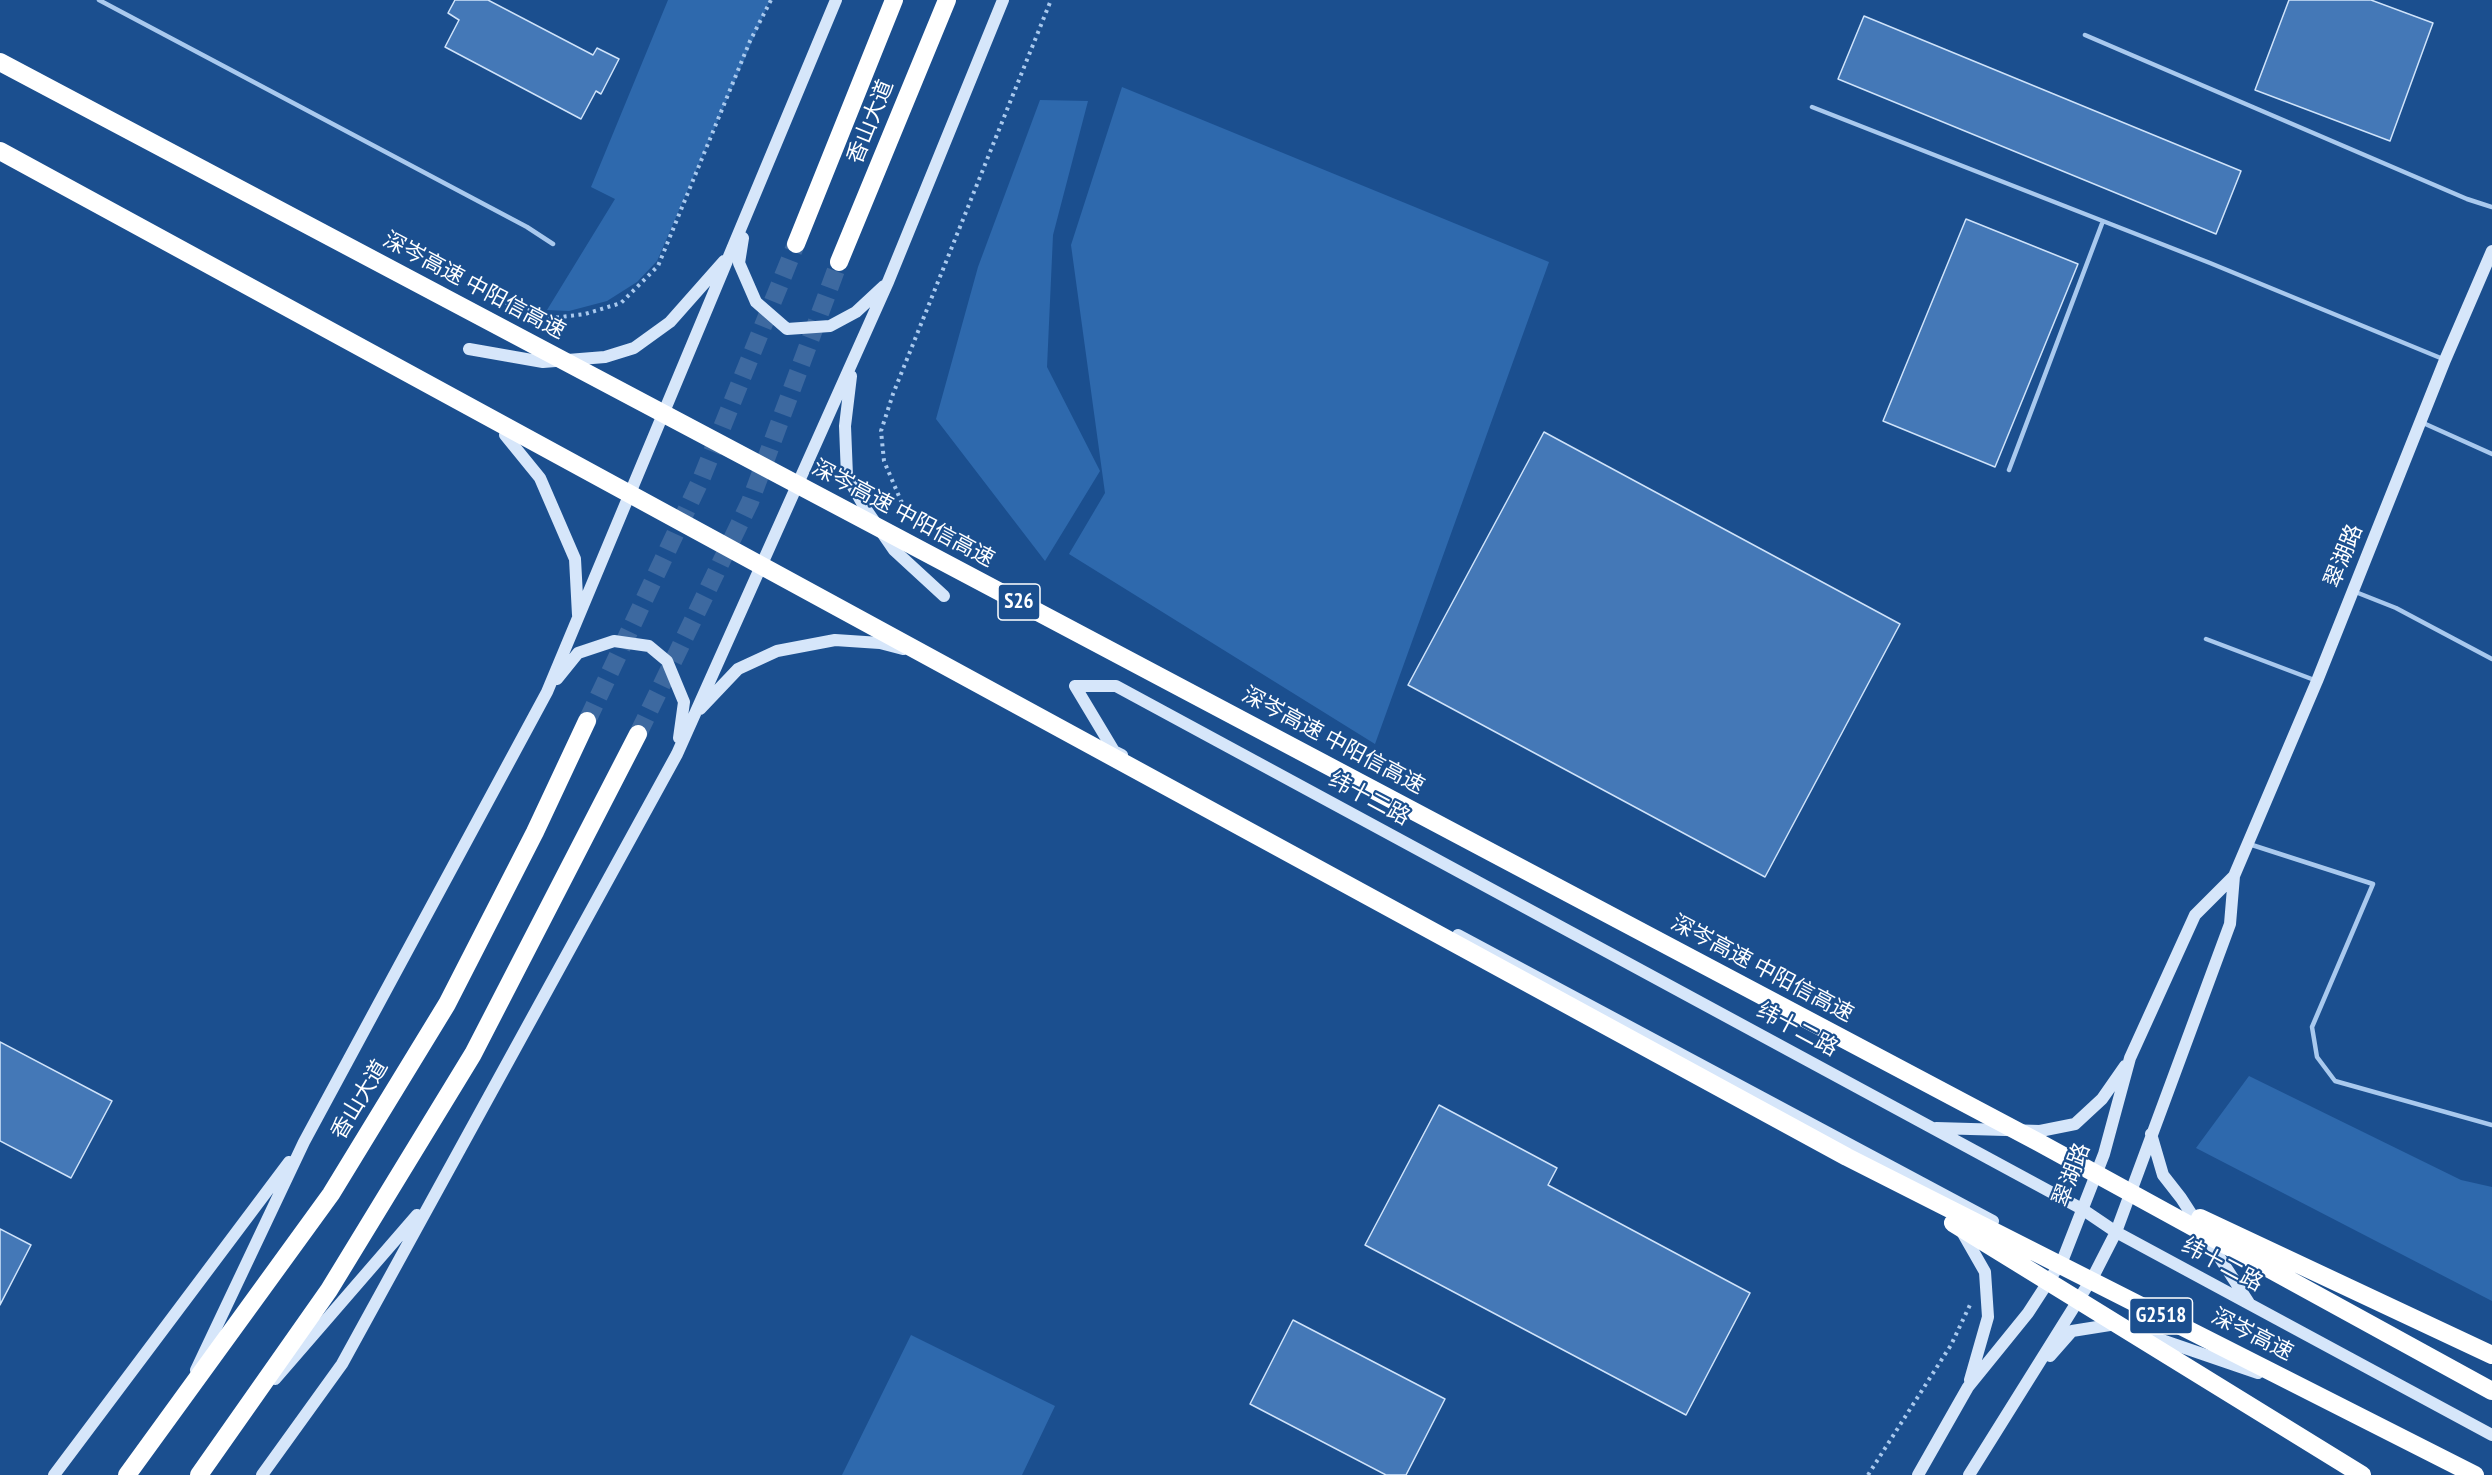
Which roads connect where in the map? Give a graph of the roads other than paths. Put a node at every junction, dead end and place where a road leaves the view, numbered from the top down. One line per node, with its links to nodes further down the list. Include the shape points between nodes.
1 (99, 0): 13 (lane)
2 (836, 0): 12 (street)
3 (894, 0): 14 (highway, 香山大道)
4 (947, 0): 17 (highway, 香山大道)
5 (1003, 0): 18 (street)
6 (2085, 35): 10 (lane)
7 (0, 62): 45 (highway, 深岑高速 中阳信高速 / S26, bridge)
8 (1812, 107): 11 (lane)
9 (0, 151): 46 (highway, bridge)
10 (2492, 207)
11 (2103, 221): 20 (lane); 25 (lane)
12 (745, 222): 16 (street); 18 (street, via 739,263 756,302 787,329 830,326 856,312)
13 (554, 244)
14 (796, 244)
15 (2492, 250): 20 (street, 翠湖路)
16 (732, 251): 19 (street, via 670,322 633,348 605,357 543,362); 28 (street)
17 (839, 262)
18 (888, 282): 21 (street)
19 (469, 349)
20 (2445, 360): 22 (street, 翠湖路)
21 (853, 361): 27 (street, via 845,426 847,476 894,550); 34 (street)
22 (2421, 422): 24 (lane); 26 (street, 翠湖路)
23 (505, 435): 28 (street, via 540,478 575,559)
24 (2492, 454)
25 (2009, 470)
26 (2353, 591): 30 (lane, via 2396,608); 32 (street, 翠湖路)
27 (944, 596)
28 (578, 618): 33 (street)
29 (2206, 639): 32 (lane)
30 (2492, 659)
31 (946, 662): 34 (street, via 880,643 835,640 777,651 738,669)
32 (2317, 681): 38 (street, 翠湖路)
33 (547, 692): 37 (street, via 578,653 614,641 649,646 667,661 684,702); 44 (street)
34 (693, 716): 37 (street)
35 (587, 721): 59 (highway, 香山大道, via 447,1004 331,1194)
36 (638, 734): 61 (highway, via 473,1054 329,1290)
37 (676, 754): 48 (street)
38 (2247, 843): 39 (street, 翠湖路); 41 (lane, via 2373,884 2312,1027 2317,1057 2336,1081)
39 (2234, 876): 40 (street, 翠湖路, via 2195,915); 43 (street, 翠湖路, via 2230,924)
40 (2130, 1058): 42 (street, via 2102,1098 2075,1124 2040,1131); 49 (street, 翠湖路, via 2104,1154)
41 (2492, 1125)
42 (1934, 1128): 47 (street, 纬十二路, via 1116,686 1075,686 1113,751); 49 (street, 纬十二路)
43 (2151, 1134): 50 (street, 翠湖路); 53 (street, via 2163,1174)
44 (304, 1142): 59 (street); 62 (street)
45 (2038, 1142): 54 (highway, bridge); 58 (highway, bridge)
46 (1847, 1157): 68 (highway, bridge); 70 (highway, 深岑高速 / G2518, bridge)
47 (1933, 1189): 51 (street); 56 (street, via 1985,1272 1988,1317)
48 (434, 1196): 61 (street); 65 (street, via 342,1364)
49 (2082, 1209): 50 (street, 纬十二路); 51 (street, 翠湖路)
50 (2116, 1232): 52 (street, 翠湖路); 53 (street, 纬十二路)
51 (2063, 1259): 52 (street); 56 (street, 翠湖路, via 2028,1313)
52 (2094, 1275): 55 (street, 翠湖路); 57 (street)
53 (2250, 1304): 60 (street, 纬十二路)
54 (2492, 1355)
55 (2024, 1387): 57 (street, via 2072,1331 2113,1323); 67 (street, 翠湖路)
56 (1968, 1388): 66 (street, 翠湖路)
57 (2309, 1391): 69 (street)
58 (2492, 1391)
59 (178, 1406): 63 (highway, 香山大道)
60 (2492, 1435)
61 (225, 1437): 64 (highway)
62 (54, 1475)
63 (127, 1475)
64 (200, 1475)
65 (262, 1475)
66 (1918, 1475)
67 (1969, 1475)
68 (2362, 1475)
69 (2466, 1475)
70 (2475, 1475)

